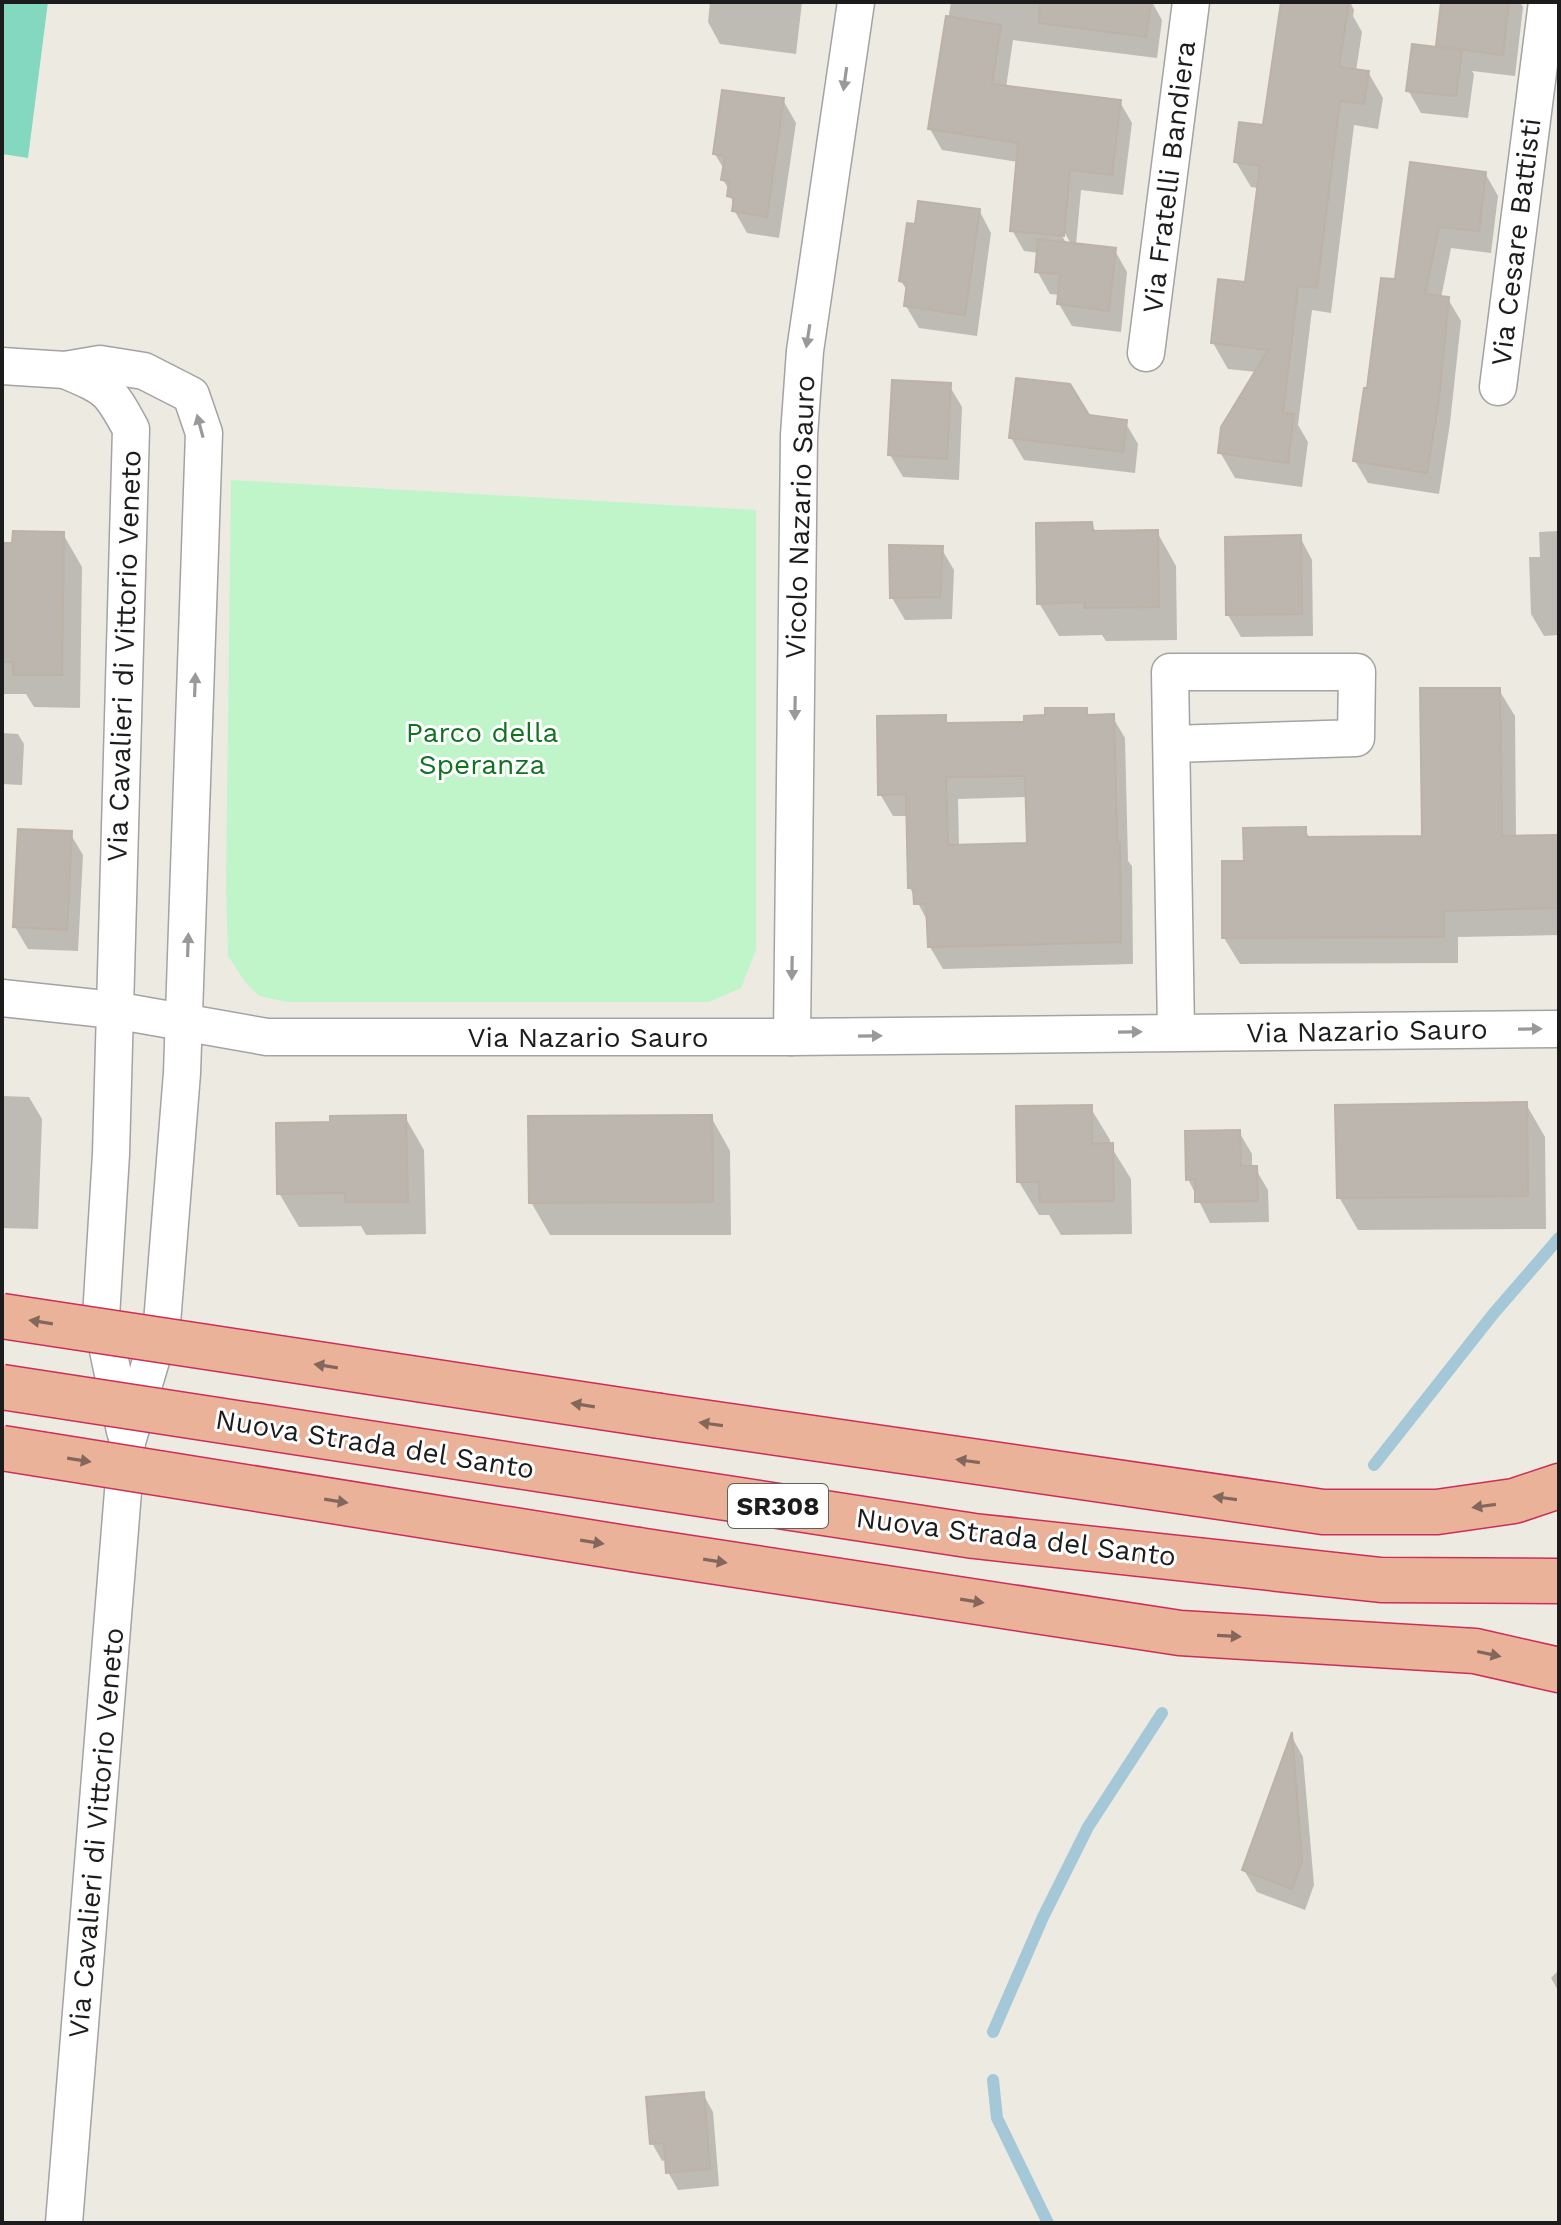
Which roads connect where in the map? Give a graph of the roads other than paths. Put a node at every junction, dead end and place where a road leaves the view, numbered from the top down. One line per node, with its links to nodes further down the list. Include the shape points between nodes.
1 (856, 2): 14 (street, Vicolo Nazario Sauro, one-way to 14, via 805,351 799,435)
2 (1191, 2): 4 (street, Via Fratelli Bandiera)
3 (1547, 2): 7 (street, Via Cesare Battisti)
4 (1146, 353)
5 (2, 366): 6 (street)
6 (65, 370): 10 (street, Via Cavalieri di Vittorio Veneto, via 113,396 131,429); 11 (street, Via Cavalieri di Vittorio Veneto, one-way to 6, via 204,433 191,395 144,371 100,364)
7 (1498, 387)
8 (1172, 744): 8 (street, via 1170,672 1357,672 1356,738); 13 (street)
9 (2, 998): 10 (street, Via Nazario Sauro)
10 (114, 1010): 11 (street, Via Nazario Sauro); 17 (street, Via Cavalieri di Vittorio Veneto, via 101,1317)
11 (185, 1023): 14 (street, Via Nazario Sauro, via 267,1037); 17 (street, Via Cavalieri di Vittorio Veneto, via 162,1323)
12 (1559, 1029): 13 (street, Via Nazario Sauro, one-way to 12)
13 (1176, 1032): 14 (street, Via Nazario Sauro, one-way to 13)
14 (792, 1037)
15 (2, 1316): 19 (highway, one-way to 15, bridge, via 1514,1501 1437,1512 1323,1512)
16 (2, 1387): 20 (highway, Nuova Strada del Santo / SR308, bridge, via 974,1536 1381,1580)
17 (127, 1442): 22 (street, Via Cavalieri di Vittorio Veneto)
18 (2, 1448): 21 (highway, one-way to 21, bridge, via 1180,1633 1475,1651)
19 (1559, 1486)
20 (1559, 1581)
21 (1559, 1670)
22 (64, 2223)

